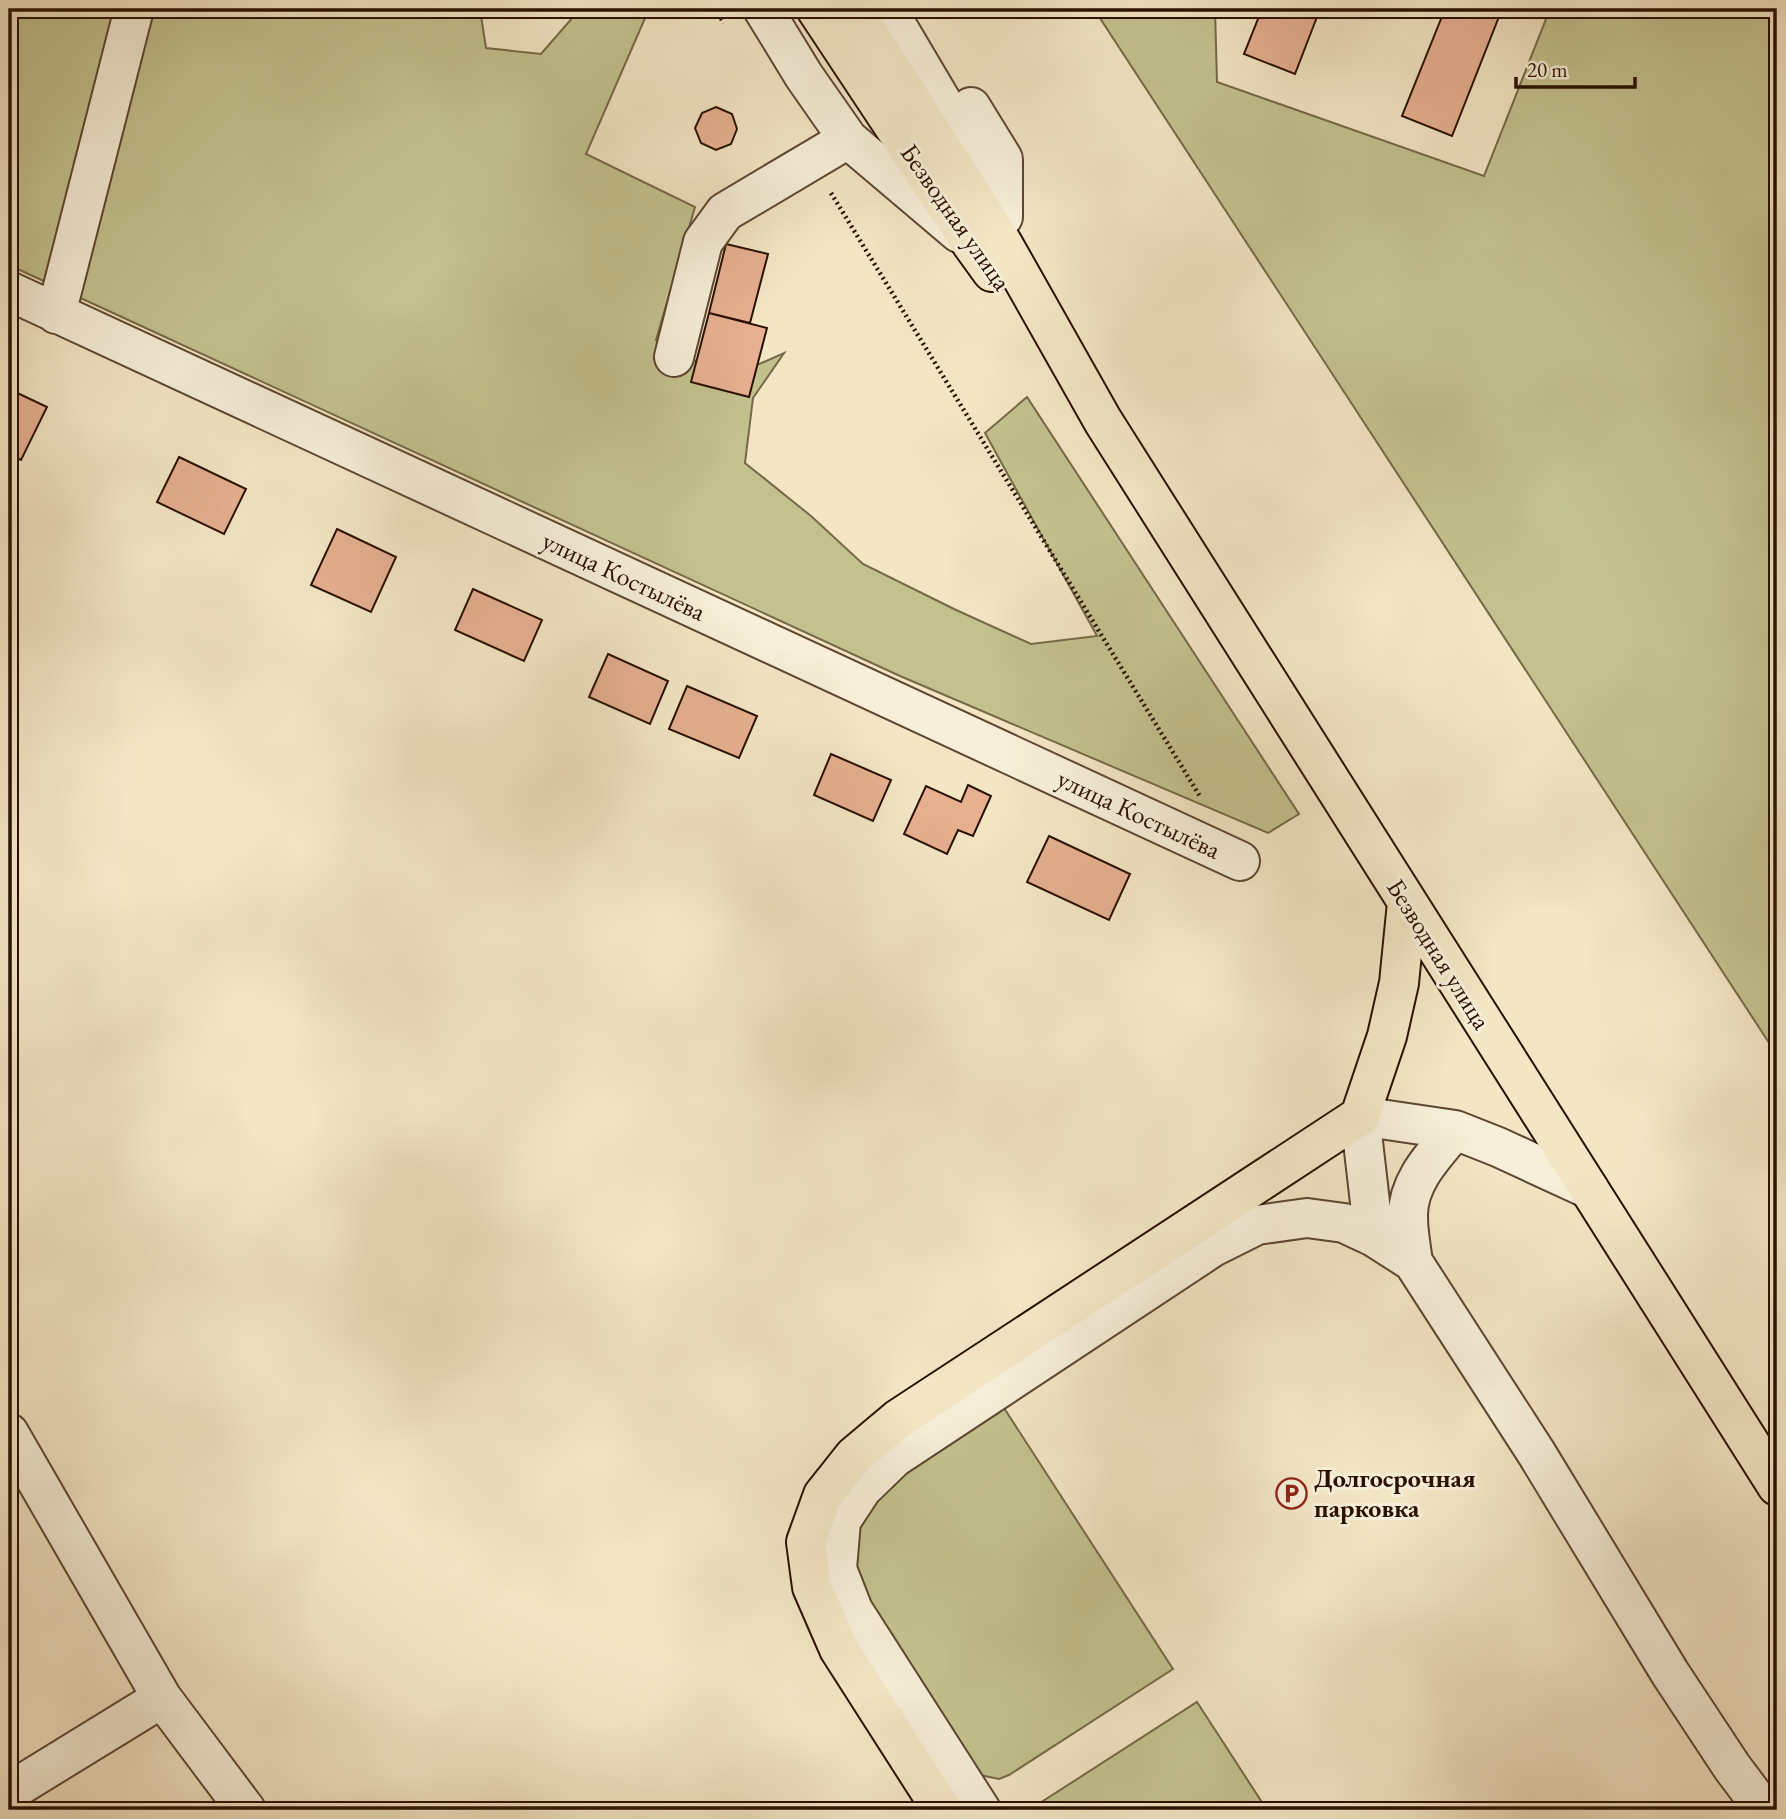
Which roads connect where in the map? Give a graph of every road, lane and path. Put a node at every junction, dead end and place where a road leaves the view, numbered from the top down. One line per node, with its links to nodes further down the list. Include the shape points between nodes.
1 (134, 9): 14 (street)
2 (715, 9): 9 (path)
3 (763, 9): 10 (street)
4 (788, 9): 12 (street, via 864,124)
5 (816, 9): 12 (main road, Безводная улица)
6 (853, 9): 12 (main road, Безводная улица)
7 (887, 9): 12 (street, via 968,146)
8 (912, 9): 12 (street, via 1003,159)
9 (730, 32)
10 (848, 139): 11 (street); 12 (street)
11 (812, 162): 15 (street, via 725,212 703,242); 16 (path)
12 (987, 243): 18 (main road, Безводная улица)
13 (9, 291): 14 (street, улица Костылёва)
14 (56, 314): 17 (street, улица Костылёва)
15 (674, 357)
16 (1203, 802)
17 (1240, 861)
18 (1407, 903): 19 (main road, via 1399,984); 21 (main road, Безводная улица)
19 (1360, 1116): 20 (street); 22 (street); 29 (main road, via 898,1419 854,1456 822,1495 806,1542 812,1587 839,1649)
20 (1455, 1130): 21 (street); 23 (street, via 1422,1170 1413,1189 1408,1214)
21 (1589, 1189): 25 (main road, Безводная улица)
22 (1374, 1237): 23 (street); 30 (street, via 1344,1223 1307,1218 1257,1225 1213,1247 894,1458 862,1489 841,1521 837,1569 853,1610)
23 (1413, 1262): 31 (street, via 1677,1684)
24 (9, 1433): 26 (street)
25 (1777, 1486)
26 (162, 1698): 27 (street); 28 (street)
27 (9, 1792)
28 (246, 1810)
29 (942, 1810)
30 (981, 1810)
31 (1767, 1810)

